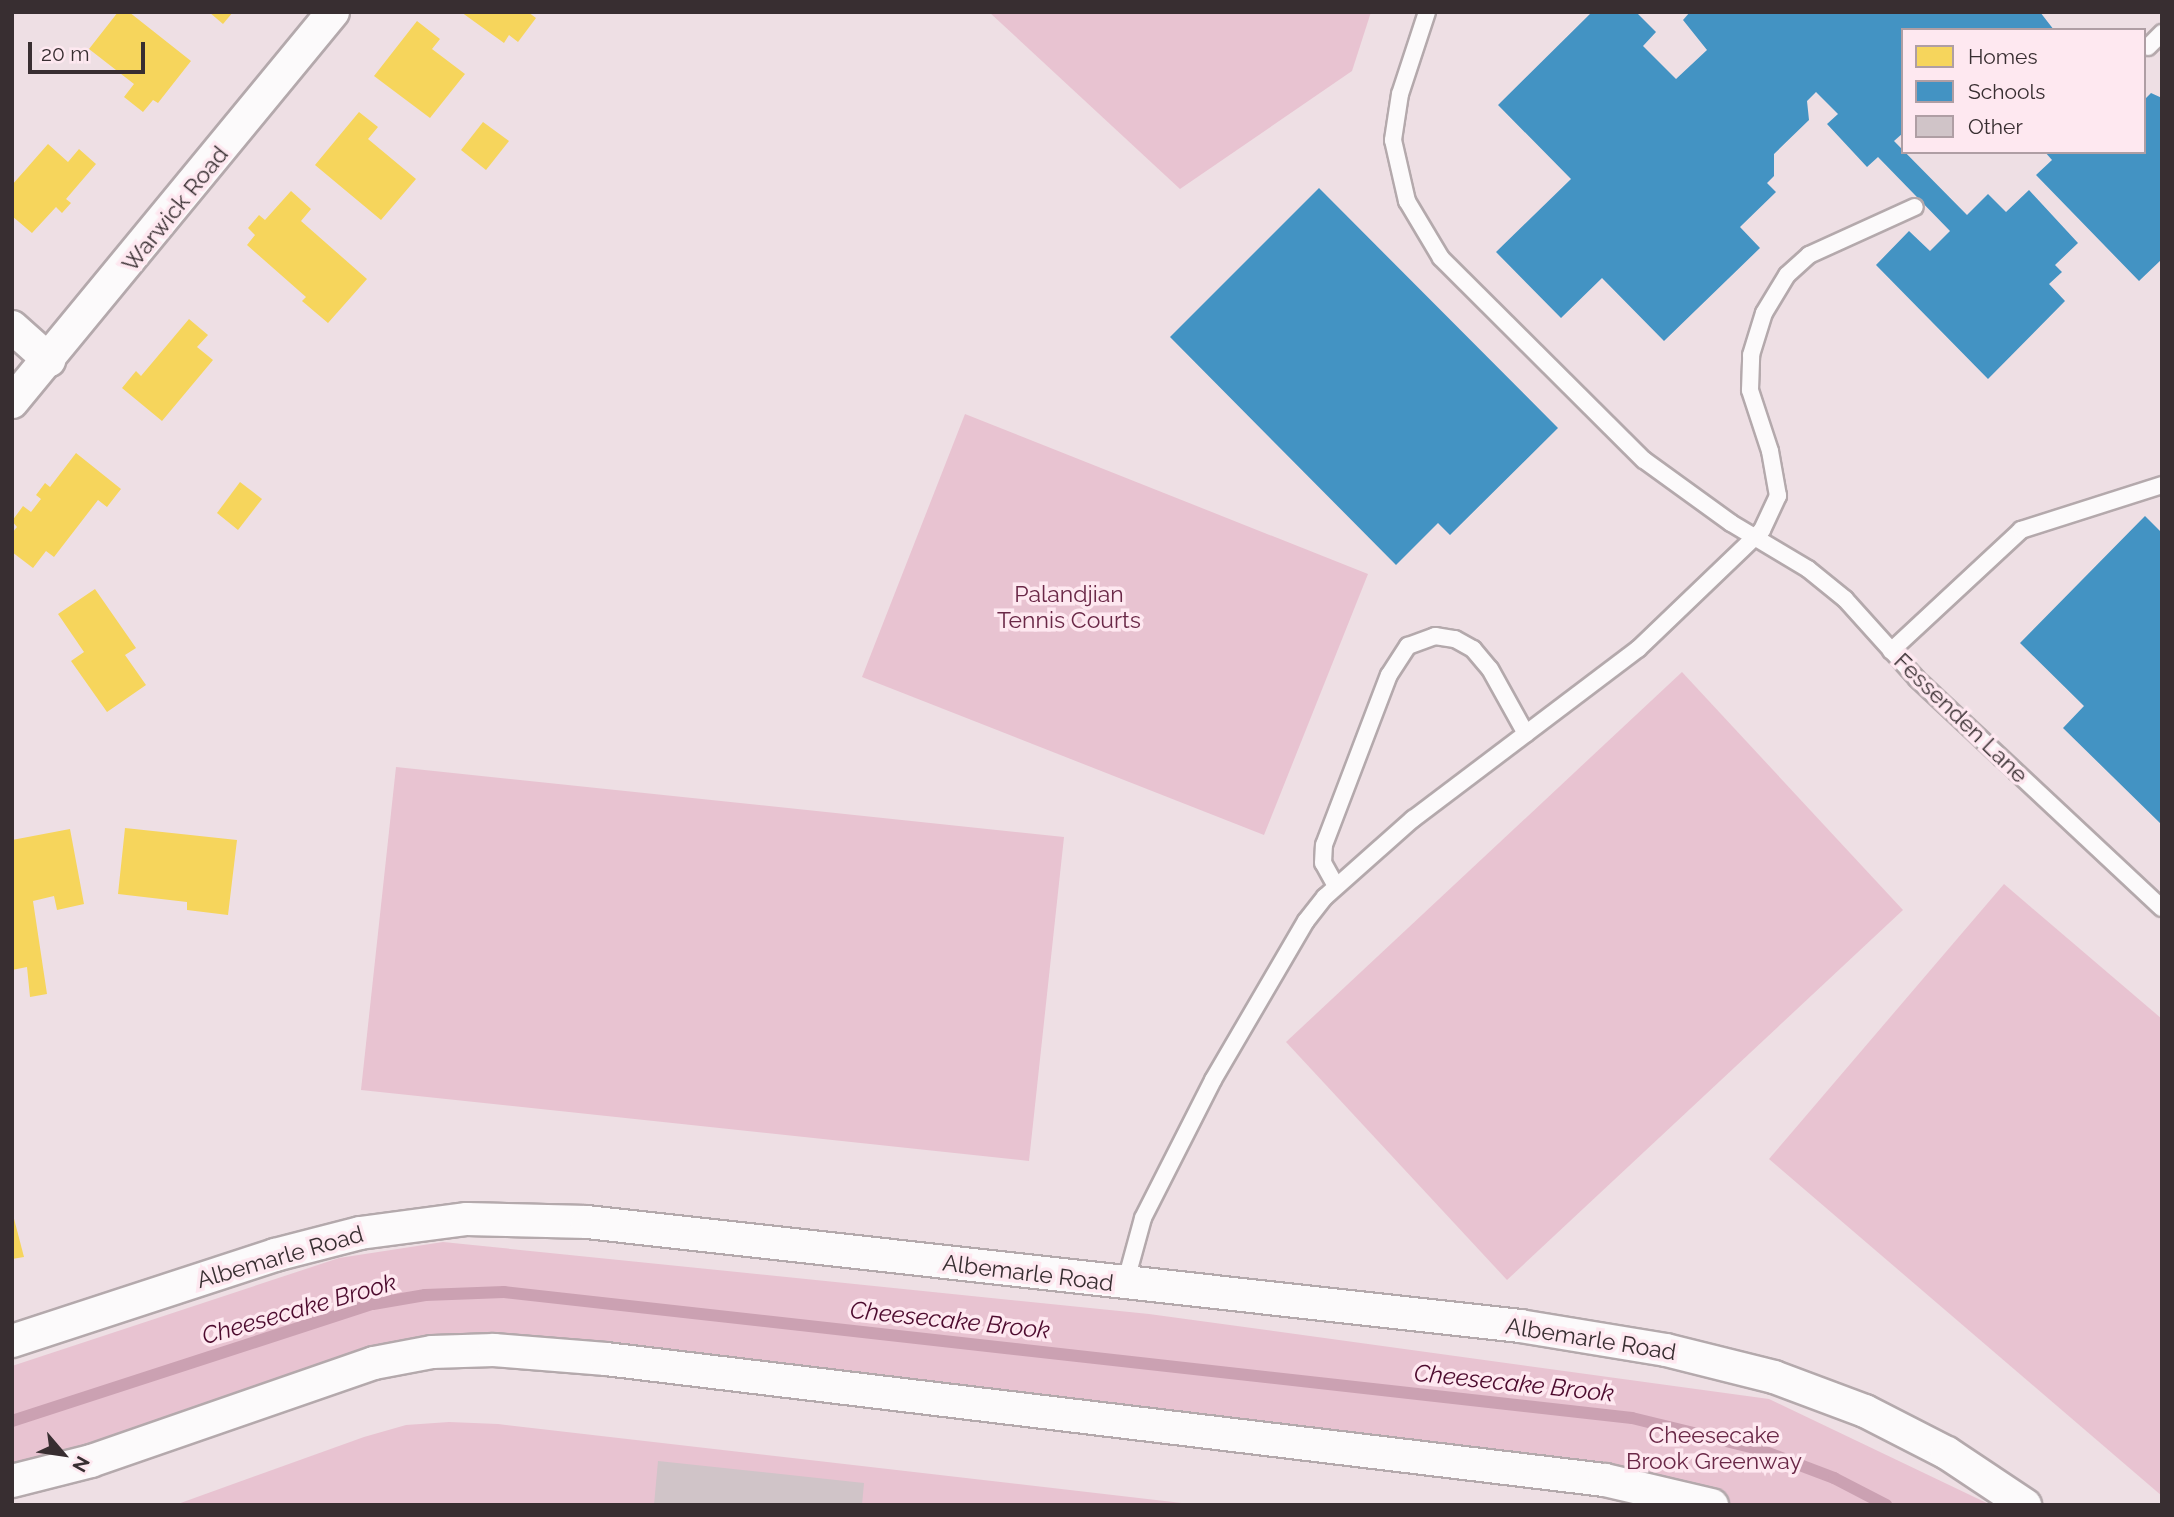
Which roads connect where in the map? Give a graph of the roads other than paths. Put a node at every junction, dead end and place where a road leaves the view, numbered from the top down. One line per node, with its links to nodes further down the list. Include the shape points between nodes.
1 (333, 12): 7 (street, Warwick Road)
2 (1426, 12): 10 (lane, Fessenden Lane, via 1400,94 1393,140 1401,185 1423,231 1464,285 1608,427 1667,477)
3 (2162, 33): 4 (lane)
4 (2148, 47)
5 (1915, 207): 10 (lane, via 1809,255 1787,275 1764,313 1751,355 1750,390 1770,451 1778,496 1769,522)
6 (12, 327): 7 (street)
7 (49, 360): 8 (street, Warwick Road)
8 (12, 402)
9 (2162, 485): 11 (lane, via 2021,530)
10 (1755, 538): 11 (lane, Fessenden Lane, via 1819,577 1856,610); 12 (lane, via 1638,649)
11 (1891, 651): 14 (lane, Fessenden Lane)
12 (1526, 734): 13 (lane, via 1429,806); 13 (lane, via 1490,669 1473,649 1455,639 1435,636 1408,646 1389,675 1324,845 1323,863)
13 (1336, 886): 15 (lane, via 1290,945 1213,1080 1143,1218)
14 (2162, 908)
15 (1125, 1284): 16 (street, Albemarle Road, via 587,1222 467,1219 386,1228 302,1246); 19 (street, Albemarle Road, via 1531,1328 1703,1358 1785,1381 1865,1411 1947,1453)
16 (12, 1341)
17 (12, 1482): 18 (street, via 91,1461 374,1363 432,1352 494,1350 619,1360 1605,1480)
18 (1712, 1505)
19 (2025, 1505)

